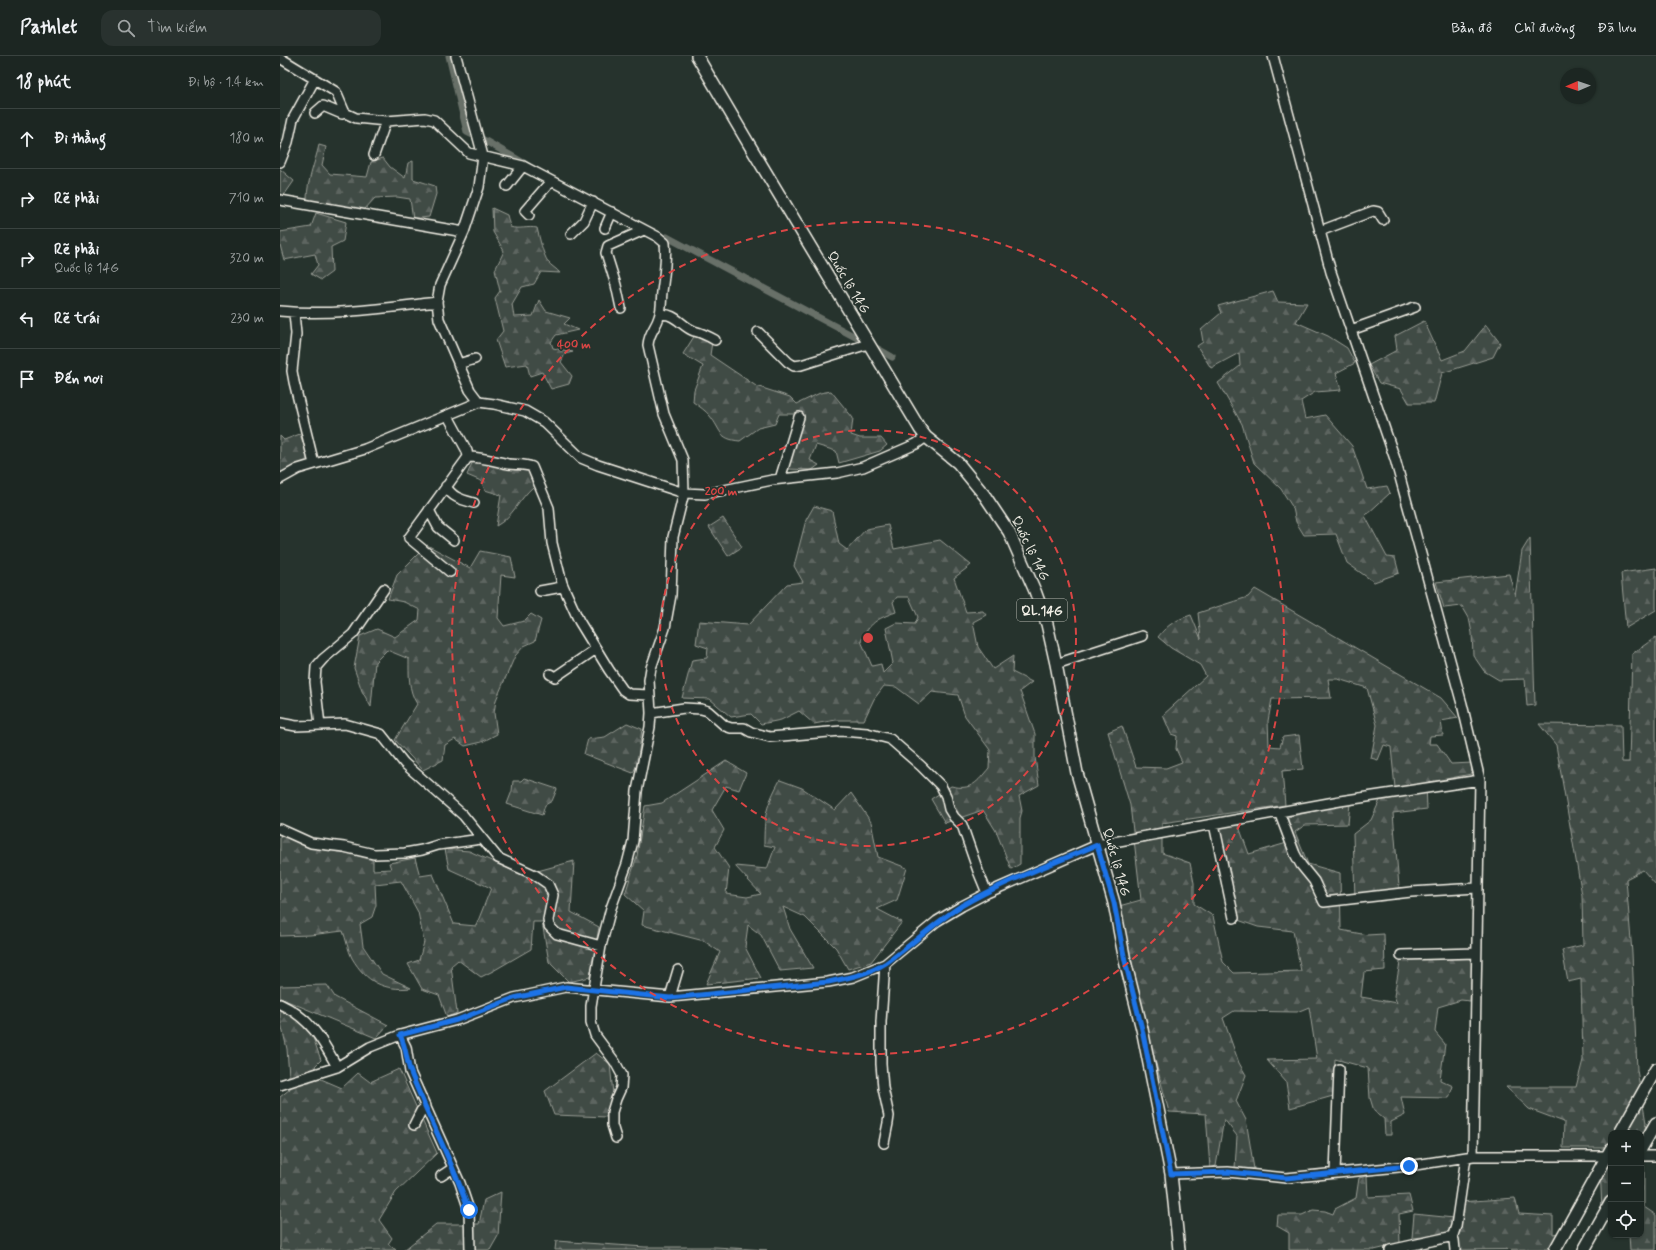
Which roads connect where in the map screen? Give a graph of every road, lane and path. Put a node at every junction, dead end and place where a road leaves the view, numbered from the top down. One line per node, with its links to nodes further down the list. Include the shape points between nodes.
1 (456, 56): 10 (street)
2 (697, 56): 34 (main road, Quốc lộ 14G / QL.14G)
3 (1273, 56): 22 (street)
4 (280, 58): 5 (street)
5 (315, 79): 7 (street, via 336,92); 11 (street, via 292,119 288,142)
6 (315, 113): 7 (street, via 324,106)
7 (345, 113): 8 (street, via 356,118)
8 (386, 121): 9 (street); 10 (street, via 425,118 434,120 469,153)
9 (374, 155)
10 (483, 156): 12 (street); 23 (street, via 479,187)
11 (280, 162)
12 (523, 166): 13 (street); 14 (street)
13 (551, 181): 16 (street); 18 (street, via 525,211)
14 (507, 186)
15 (280, 200): 23 (street)
16 (594, 202): 17 (street); 24 (street, via 584,221)
17 (612, 212): 20 (street); 21 (street)
18 (529, 215)
19 (1383, 220): 22 (street, via 1378,212 1370,212)
20 (605, 228)
21 (644, 230): 27 (street, via 606,249); 30 (street, via 665,242 666,269 663,276)
22 (1320, 231): 31 (street)
23 (464, 232): 25 (street, via 440,284)
24 (571, 234)
25 (437, 302): 29 (street, via 365,310); 36 (street, via 439,319)
26 (1414, 307): 31 (street)
27 (621, 308)
28 (280, 312): 29 (street)
29 (294, 313): 42 (street, via 296,334 292,371)
30 (660, 315): 33 (street, via 668,314 694,331); 46 (street, via 649,337 648,345 664,414 683,460)
31 (1351, 330): 62 (street, via 1395,459 1462,704)
32 (758, 332): 34 (street, via 794,366)
33 (715, 340)
34 (868, 344): 40 (main road, Quốc lộ 14G / QL.14G)
35 (475, 359): 36 (street)
36 (458, 364): 37 (street, via 470,390)
37 (479, 402): 38 (street); 46 (street, via 525,411 544,422 581,458)
38 (448, 416): 41 (street); 42 (street, via 365,449)
39 (798, 417): 44 (street)
40 (926, 437): 44 (street, via 916,444 863,467 837,473); 56 (main road, Quốc lộ 14G / QL.14G, via 958,463 985,496 1008,532 1047,624)
41 (468, 456): 45 (street); 53 (street, via 532,467 549,508 552,543)
42 (314, 464): 43 (street)
43 (280, 479)
44 (780, 479): 46 (street, via 705,494)
45 (446, 486): 47 (street, via 453,496); 48 (street)
46 (684, 493): 58 (street, via 673,537 671,595 665,628 651,668)
47 (474, 503)
48 (430, 510): 49 (street, via 438,527); 50 (street, via 409,538)
49 (454, 540)
50 (450, 572)
51 (384, 589): 61 (street, via 353,634 316,667 315,682)
52 (540, 590): 53 (street, via 562,587)
53 (565, 590): 55 (street, via 579,621)
54 (1142, 636): 56 (street)
55 (596, 649): 57 (street, via 555,677); 58 (street, via 625,692)
56 (1056, 664): 67 (main road, Quốc lộ 14G / QL.14G, via 1077,773)
57 (550, 674)
58 (650, 695): 59 (street)
59 (651, 713): 69 (street, via 684,708 701,709 708,711 725,726 744,728 770,737 841,731 867,733 890,739 941,786 949,808 962,825); 71 (street, via 637,791 633,841 610,908)
60 (280, 723): 61 (street, via 296,726)
61 (320, 725): 66 (street, via 345,724 381,734 404,763 463,815)
62 (1480, 780): 63 (street); 68 (street)
63 (1279, 812): 64 (street); 68 (street, via 1295,854 1314,881 1324,902 1411,892)
64 (1214, 824): 67 (street); 70 (street)
65 (280, 830): 66 (street, via 311,843 374,854 405,853 443,844)
66 (482, 839): 71 (street, via 498,858 548,884 552,895 548,926 552,931)
67 (1097, 845): 69 (street); 98 (main road, Quốc lộ 14G / QL.14G, via 1114,903)
68 (1477, 888): 72 (street)
69 (987, 892): 74 (street, via 938,921)
70 (1234, 918)
71 (601, 946): 76 (street)
72 (1476, 953): 73 (street); 92 (street)
73 (1401, 955)
74 (885, 964): 77 (street, via 853,978 828,982); 89 (street, via 882,1064 883,1088 889,1116)
75 (678, 970): 77 (street)
76 (593, 990): 77 (street); 79 (street, via 566,987 514,998 457,1020); 88 (street, via 591,1022 595,1035 616,1062 622,1075 621,1088 612,1112)
77 (670, 998)
78 (280, 1004): 80 (street, via 303,1018 315,1031)
79 (400, 1035): 80 (street); 84 (street, via 406,1047 410,1072)
80 (337, 1067): 83 (street)
81 (1339, 1069): 97 (street)
82 (1656, 1069): 87 (main road)
83 (280, 1085)
84 (426, 1106): 86 (street); 96 (street)
85 (1656, 1123): 90 (main road)
86 (414, 1125)
87 (1622, 1130)
88 (616, 1138)
89 (884, 1144)
90 (1644, 1144)
91 (1608, 1154): 92 (street)
92 (1470, 1156): 97 (street, via 1409,1166); 101 (street, via 1459,1196 1457,1221)
93 (1644, 1156): 94 (street)
94 (1656, 1156)
95 (1608, 1157): 106 (main road)
96 (453, 1168): 99 (street); 102 (street, via 469,1210)
97 (1335, 1173): 98 (street, via 1286,1178 1228,1172)
98 (1171, 1174): 103 (main road, Quốc lộ 14G / QL.14G)
99 (441, 1176)
100 (1608, 1207): 107 (main road)
101 (1452, 1238): 104 (street); 105 (street)
102 (470, 1250)
103 (1179, 1250)
104 (1390, 1250)
105 (1455, 1250)
106 (1554, 1250)
107 (1584, 1250)

